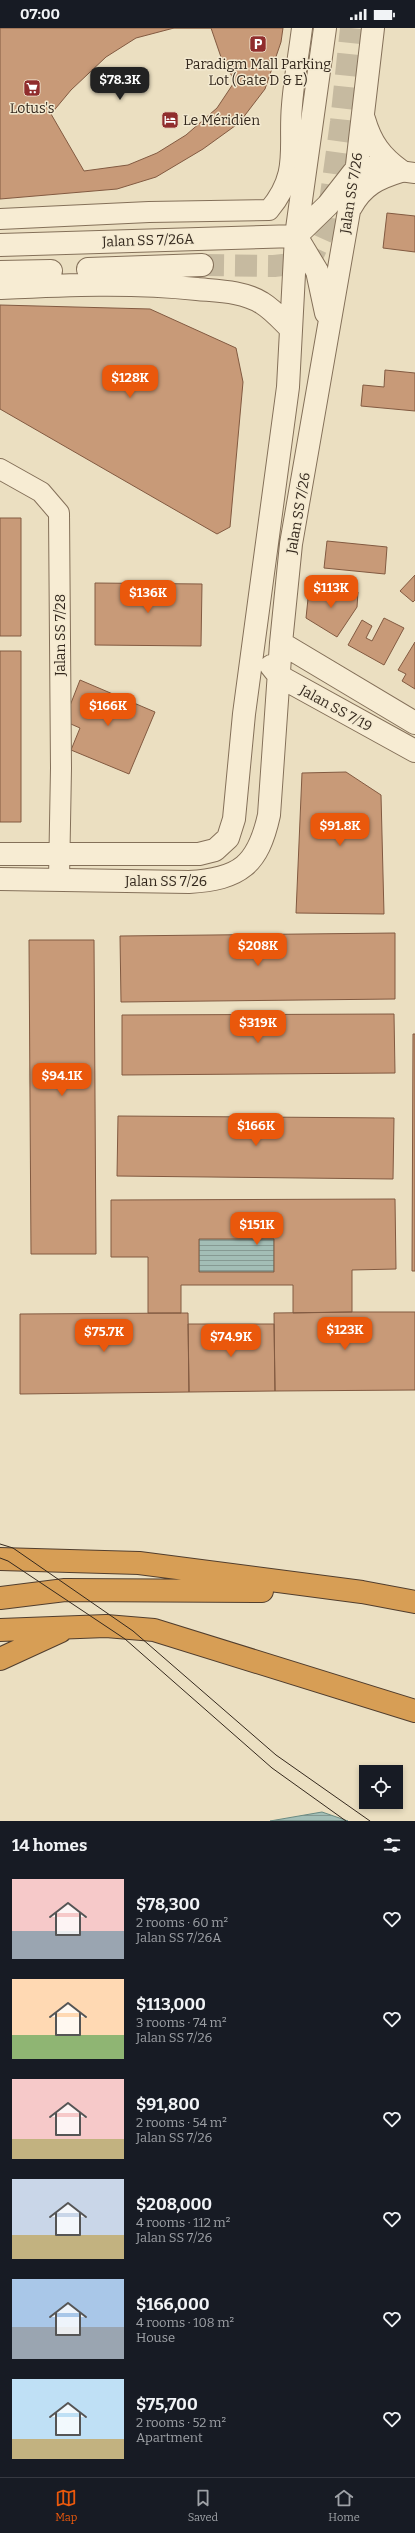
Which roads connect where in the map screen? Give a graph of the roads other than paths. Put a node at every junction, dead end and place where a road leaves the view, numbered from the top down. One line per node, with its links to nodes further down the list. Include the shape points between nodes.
1 (302, 28): 7 (street, via 292,106 289,176 281,195 269,210)
2 (325, 28): 10 (street, Jalan SS 7/26)
3 (373, 28): 4 (street, Jalan SS 7/26)
4 (363, 116): 5 (street, Jalan SS 7/26); 6 (street, via 375,149 386,160)
5 (357, 164): 6 (street); 8 (street, Jalan SS 7/26); 10 (street, via 348,181 328,205)
6 (408, 172): 8 (street, via 370,182 358,194)
7 (141, 212): 9 (street); 11 (street)
8 (348, 212): 17 (street, Jalan SS 7/26)
9 (0, 219)
10 (296, 236): 11 (street, Jalan SS 7/26A); 16 (street, Jalan SS 7/26); 17 (street, via 317,270)
11 (142, 239): 12 (street, Jalan SS 7/26A)
12 (0, 245)
13 (202, 266): 14 (street, Jalan SS 7/26A)
14 (0, 272)
15 (0, 288): 16 (street, via 152,284 222,291 243,295 262,303)
16 (289, 327): 19 (street, Jalan SS 7/26, via 288,387)
17 (329, 327): 20 (street, Jalan SS 7/26)
18 (0, 468): 26 (street, Jalan SS 7/28, via 41,492 59,513)
19 (256, 633): 20 (street, Jalan SS 7/19); 21 (street, Jalan SS 7/26)
20 (273, 649): 21 (street); 22 (street, Jalan SS 7/19); 23 (street, Jalan SS 7/19)
21 (250, 676): 26 (street, Jalan SS 7/26, via 234,819 228,838 215,850 199,854)
22 (279, 676): 24 (street, Jalan SS 7/19); 28 (street, Jalan SS 7/26, via 269,814 264,840 253,858 235,873 215,881)
23 (415, 723)
24 (415, 751)
25 (0, 854): 26 (street, Jalan SS 7/26)
26 (59, 854): 28 (street, Jalan SS 7/28)
27 (0, 879): 28 (street, Jalan SS 7/26)
28 (59, 879)
29 (0, 1559): 30 (highway, via 139,1563)
30 (362, 1592): 31 (highway, via 65,1590); 32 (highway)
31 (0, 1598)
32 (415, 1602)
33 (68, 1627): 34 (highway); 35 (highway); 36 (highway, via 106,1626 154,1630)
34 (0, 1630)
35 (0, 1659)
36 (415, 1711)

